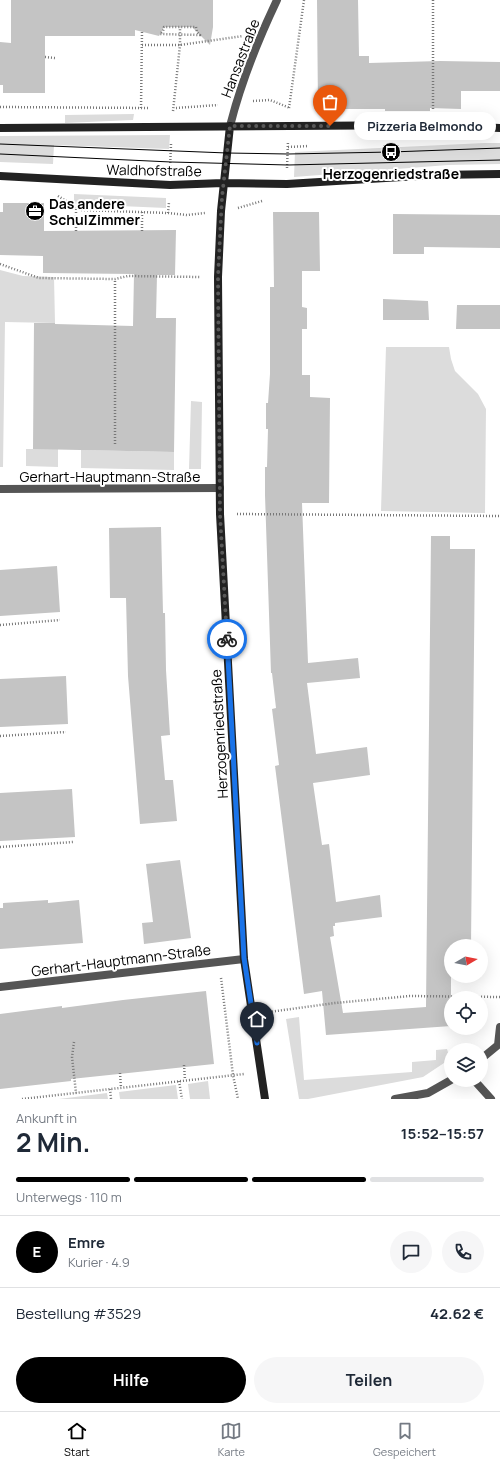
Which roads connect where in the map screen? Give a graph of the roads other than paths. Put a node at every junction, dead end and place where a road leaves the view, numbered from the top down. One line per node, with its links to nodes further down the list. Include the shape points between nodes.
1 (277, 0): 2 (street, Hansastraße, via 262,33)
2 (230, 126): 3 (street); 4 (street, via 433,125); 7 (street, Herzogenriedstraße)
3 (0, 128)
4 (500, 128)
5 (500, 174): 7 (street, Waldhofstraße, via 435,175 287,184)
6 (0, 176): 7 (street, Waldhofstraße, via 170,185)
7 (223, 183): 8 (street, Herzogenriedstraße, via 218,277)
8 (220, 488): 9 (street, Gerhart-Hauptmann-Straße); 10 (street, Herzogenriedstraße)
9 (0, 489)
10 (244, 958): 11 (street, Gerhart-Hauptmann-Straße); 16 (street, Herzogenriedstraße)
11 (0, 987)
12 (500, 1027): 13 (street, via 498,1044)
13 (488, 1053)
14 (444, 1084): 17 (street, via 428,1093)
15 (480, 1087): 18 (street)
16 (265, 1099)
17 (395, 1099)
18 (491, 1099)

